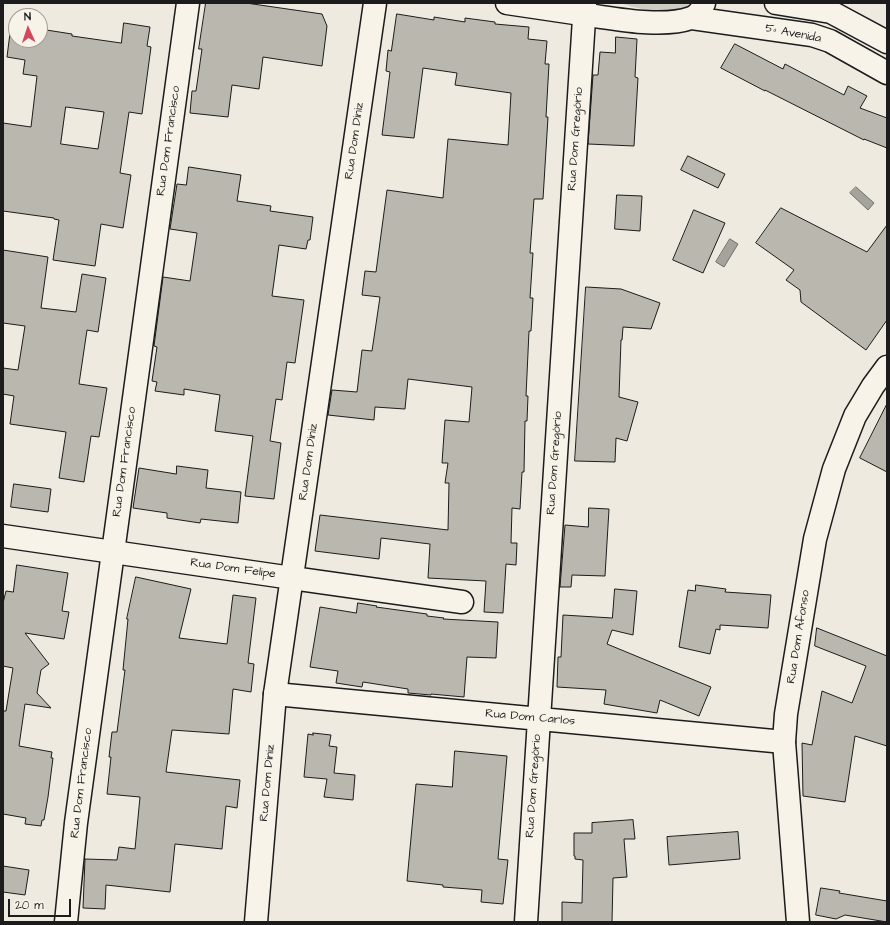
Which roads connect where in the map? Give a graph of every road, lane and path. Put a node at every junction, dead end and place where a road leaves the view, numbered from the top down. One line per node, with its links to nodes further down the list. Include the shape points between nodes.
1 (188, 3): 11 (street, Rua Dom Francisco)
2 (375, 3): 12 (street, Rua Dom Diniz)
3 (507, 3): 5 (street)
4 (776, 3): 7 (street, via 831,12)
5 (590, 9): 6 (street, 5ª Avenida, via 656,22 678,21); 15 (street, Rua Dom Gregório)
6 (698, 11): 8 (street, 5ª Avenida, via 812,35 830,41)
7 (887, 42)
8 (887, 73)
9 (887, 367): 16 (street, Rua Dom Afonso, via 855,416 834,469 824,504 815,539 786,714)
10 (3, 536): 11 (street, Rua Dom Felipe)
11 (113, 552): 12 (street, Rua Dom Felipe); 17 (street, Rua Dom Francisco, via 76,823)
12 (292, 578): 13 (street, Rua Dom Felipe); 14 (street, Rua Dom Diniz)
13 (462, 602)
14 (275, 694): 15 (street, Rua Dom Carlos); 18 (street, Rua Dom Diniz)
15 (539, 719): 16 (street, Rua Dom Carlos); 19 (street, Rua Dom Gregório)
16 (784, 742): 20 (street, Rua Dom Afonso)
17 (66, 922)
18 (256, 922)
19 (526, 922)
20 (798, 922)

